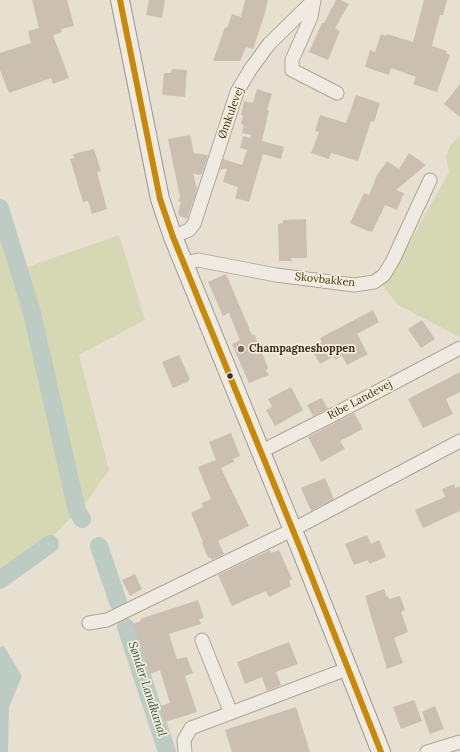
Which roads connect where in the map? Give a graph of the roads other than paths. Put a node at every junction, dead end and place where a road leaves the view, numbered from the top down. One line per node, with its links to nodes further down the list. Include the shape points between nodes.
1 (120, 0): 5 (main road, via 160,199)
2 (314, 0): 3 (street, Ømkulevej, via 311,17 292,60 292,70); 5 (street, Ømkulevej, via 269,44 250,70 237,92 194,224)
3 (337, 93)
4 (430, 180): 6 (street, Skovbakken, via 393,260 384,275 374,282 354,285 276,275 198,260)
5 (173, 237): 6 (main road)
6 (184, 264): 9 (main road)
7 (460, 348): 9 (street, Ribe Landevej)
8 (460, 441): 10 (street)
9 (260, 452): 10 (main road)
10 (292, 530): 11 (street, via 107,620); 13 (main road)
11 (89, 623)
12 (202, 640): 14 (street)
13 (347, 669): 14 (street); 17 (main road)
14 (230, 713): 16 (street, via 191,728 184,740)
15 (460, 742): 18 (street)
16 (185, 752)
17 (381, 752)
18 (427, 752)

